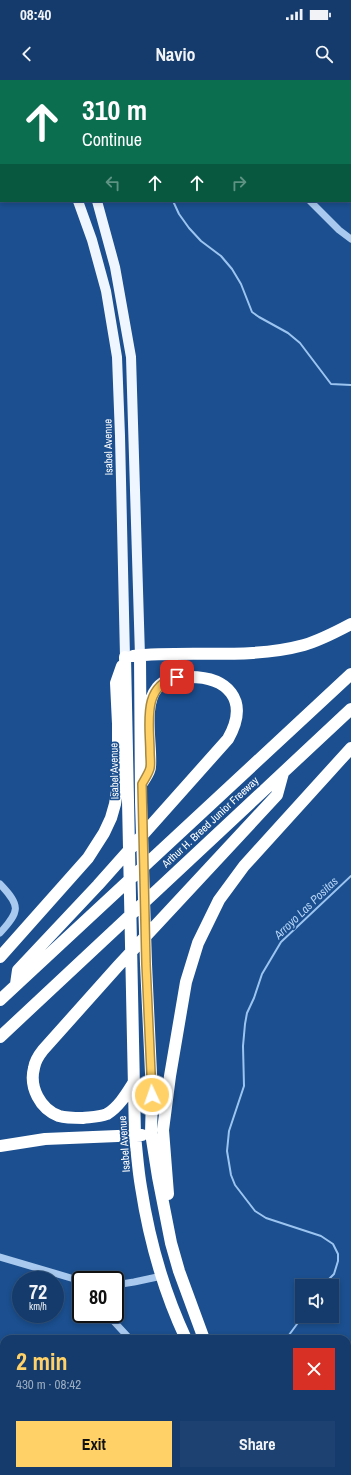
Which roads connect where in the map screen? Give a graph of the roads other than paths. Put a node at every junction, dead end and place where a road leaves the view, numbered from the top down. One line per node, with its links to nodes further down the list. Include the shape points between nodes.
1 (78, 202): 7 (main road, Isabel Avenue, via 106,291 117,357)
2 (97, 202): 6 (main road, via 115,266 131,357)
3 (311, 202): 4 (street)
4 (351, 239)
5 (351, 624): 6 (highway, via 321,639 286,648)
6 (140, 656): 7 (highway); 12 (highway)
7 (124, 657): 15 (highway, via 116,683 118,784 111,818 88,858); 19 (highway, Isabel Avenue)
8 (351, 674): 16 (highway, Arthur H. Breed Junior Freeway)
9 (351, 709): 11 (highway, Arthur H. Breed Junior Freeway)
10 (351, 748): 23 (highway, via 244,866 219,900 198,943 186,982 163,1130 169,1213)
11 (283, 773): 18 (highway, Arthur H. Breed Junior Freeway); 19 (highway, via 277,795 43,1050 37,1058 32,1079 37,1097 46,1108 58,1115 76,1118 106,1114 121,1101)
12 (142, 784): 16 (highway, via 150,768 150,708 156,689 169,679 177,677 207,678 219,682 228,689 237,708 236,719 228,739 98,885 18,970); 20 (highway)
13 (0, 884): 14 (street, via 8,892 16,910 11,921)
14 (0, 933)
15 (0, 957)
16 (16, 984): 17 (highway, Arthur H. Breed Junior Freeway)
17 (0, 1000)
18 (0, 1037)
19 (134, 1082): 21 (highway, Isabel Avenue)
20 (151, 1133): 21 (highway); 23 (highway)
21 (135, 1136): 22 (highway, via 45,1139); 25 (highway, Isabel Avenue, via 141,1187)
22 (0, 1146)
23 (166, 1221): 31 (highway, via 179,1271)
24 (0, 1257): 26 (street)
25 (162, 1276): 27 (street); 30 (highway, Isabel Avenue)
26 (72, 1278)
27 (124, 1283)
28 (115, 1323): 29 (street)
29 (126, 1335)
30 (184, 1335)
31 (203, 1335)

